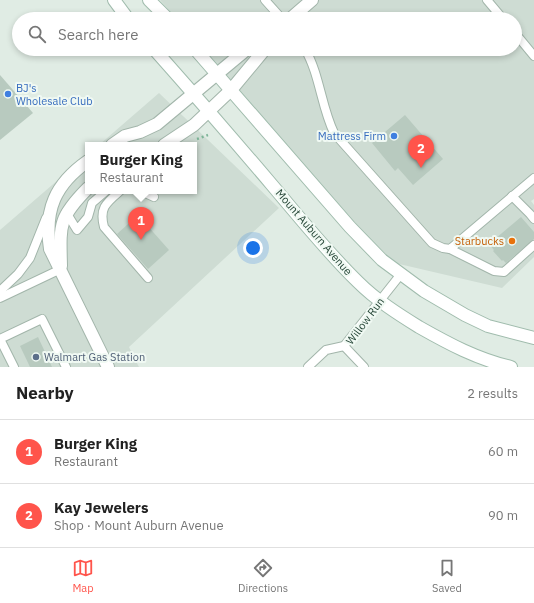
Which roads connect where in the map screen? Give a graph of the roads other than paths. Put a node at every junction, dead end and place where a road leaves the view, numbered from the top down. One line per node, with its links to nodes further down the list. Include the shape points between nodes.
1 (114, 0): 6 (main road)
2 (150, 0): 7 (main road)
3 (265, 0): 8 (lane)
4 (312, 0): 9 (main road)
5 (487, 0): 10 (lane)
6 (123, 12)
7 (161, 12)
8 (276, 12)
9 (298, 12)
10 (497, 12)
11 (522, 41): 17 (lane)
12 (160, 56): 20 (main road, Mount Auburn Avenue)
13 (201, 56): 18 (main road)
14 (239, 56): 18 (main road)
15 (259, 56): 19 (main road)
16 (309, 56): 36 (lane, via 334,132 432,243)
17 (534, 56)
18 (218, 75): 19 (main road); 20 (main road)
19 (231, 90): 21 (main road); 38 (main road, via 350,227 382,260)
20 (194, 94): 21 (main road, Mount Auburn Avenue); 22 (main road, via 157,124)
21 (208, 111): 23 (main road, via 194,126); 42 (main road, Mount Auburn Avenue, via 322,244 358,283)
22 (116, 142)
23 (169, 142)
24 (85, 164): 32 (main road, via 62,186)
25 (534, 178): 30 (lane)
26 (85, 191): 33 (main road)
27 (102, 194): 33 (lane, via 92,203 88,217 77,230)
28 (116, 194): 39 (lane, via 102,210 104,227)
29 (148, 194): 31 (lane)
30 (512, 196): 34 (lane); 36 (lane)
31 (154, 197)
32 (51, 206): 37 (main road, via 48,232 50,249); 40 (lane, via 30,258)
33 (66, 212): 37 (main road, via 60,231)
34 (534, 219)
35 (534, 246): 36 (lane, via 504,272 494,271)
36 (450, 249)
37 (61, 269): 41 (lane); 47 (main road)
38 (401, 274): 42 (lane, Willow Run); 43 (main road, via 465,315 488,326)
39 (148, 278)
40 (0, 291)
41 (0, 298)
42 (380, 301): 44 (lane, Willow Run); 50 (main road, Mount Auburn Avenue, via 458,349)
43 (534, 338)
44 (344, 346): 48 (lane, via 326,350); 49 (lane, Willow Run)
45 (14, 367): 46 (lane, via 0,339 42,319)
46 (66, 367)
47 (108, 367)
48 (308, 367)
49 (364, 367)
50 (510, 367)

